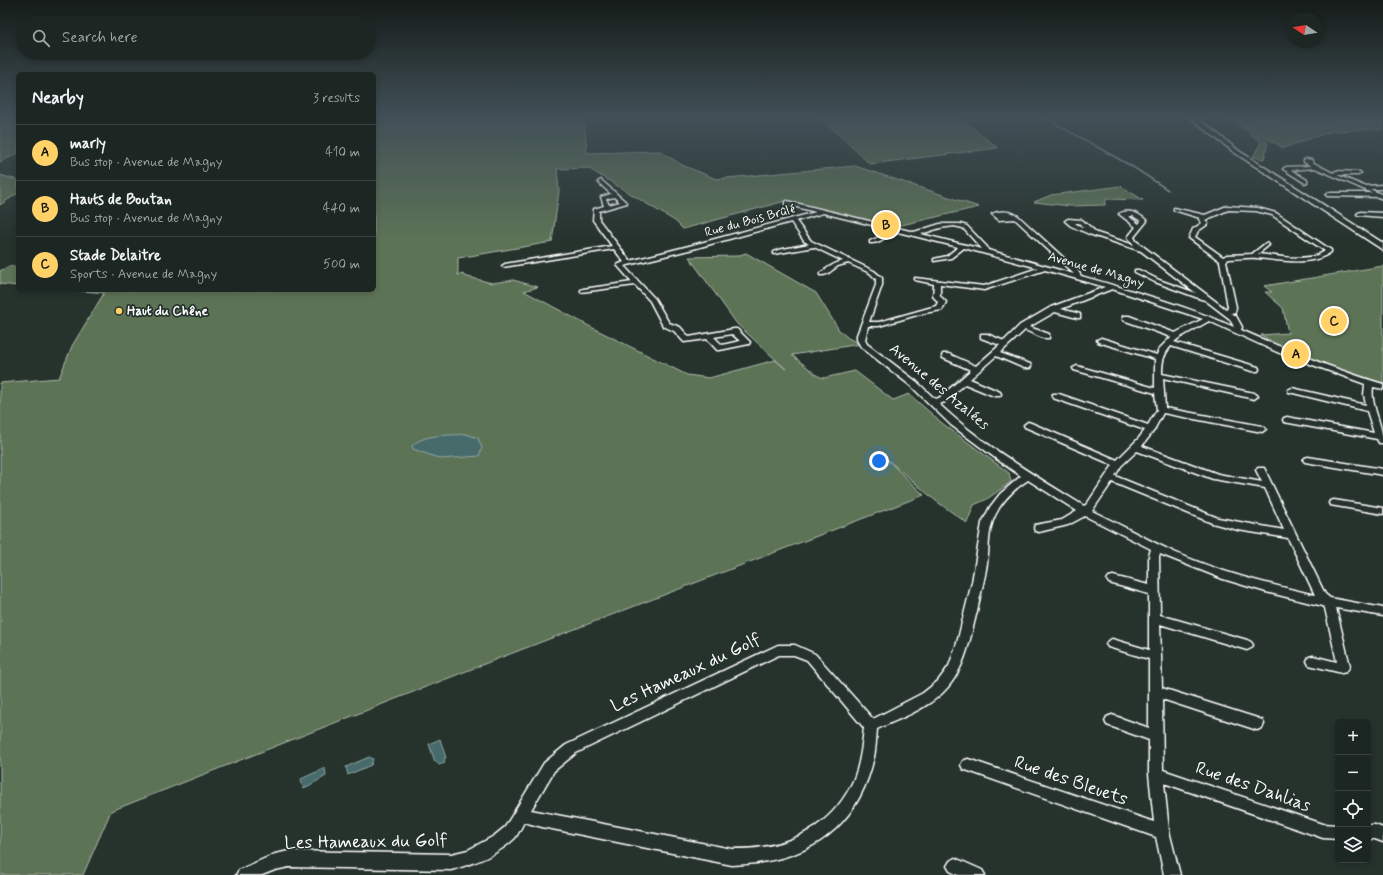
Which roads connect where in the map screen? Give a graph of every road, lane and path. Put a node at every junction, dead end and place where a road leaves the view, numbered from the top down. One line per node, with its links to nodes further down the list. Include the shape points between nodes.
1 (1245, 157): 30 (main road)
2 (1310, 161): 3 (street, via 1306,161)
3 (1315, 167): 4 (street); 6 (street, via 1286,169)
4 (1329, 173): 5 (street); 8 (street)
5 (1358, 173)
6 (1306, 181)
7 (601, 182): 10 (street)
8 (1364, 187): 9 (street); 12 (street)
9 (1383, 187)
10 (616, 195): 14 (street, via 603,198); 14 (street, via 624,203)
11 (1329, 195): 12 (street)
12 (1382, 196)
13 (787, 203): 16 (street, Avenue de Magny)
14 (607, 207): 31 (street, via 596,210 596,220)
15 (1176, 209): 20 (street)
16 (822, 212): 21 (street, Rue du Bois Brûlé); 23 (street, Avenue de Magny)
17 (1360, 214): 18 (street)
18 (1383, 215)
19 (1016, 217): 44 (street, via 1076,272)
20 (1205, 217): 35 (street, via 1227,208 1269,212 1329,251 1322,256 1295,260); 37 (street, via 1201,219 1205,224 1195,230 1192,238)
21 (793, 220): 27 (street, Avenue des Azalées, via 803,237); 39 (street, Rue du Bois Brûlé)
22 (1139, 227): 32 (street, via 1131,237)
23 (890, 228): 25 (street, Avenue de Magny); 26 (street)
24 (1094, 233): 32 (street)
25 (915, 234): 28 (street, Avenue de Magny); 33 (street, via 943,226 962,226 985,248)
26 (875, 241)
27 (815, 245): 34 (street); 38 (street, Avenue des Azalées)
28 (960, 245): 33 (street, Avenue de Magny); 36 (street, via 949,257)
29 (1266, 245): 35 (street)
30 (1383, 246)
31 (616, 247): 39 (street); 40 (street)
32 (1147, 251): 50 (street)
33 (984, 252): 41 (street, Avenue de Magny)
34 (776, 253)
35 (1254, 256): 37 (street)
36 (936, 260)
37 (1223, 260): 52 (street, via 1232,307 1232,310)
38 (849, 261): 43 (street, via 835,265); 56 (street, Avenue des Azalées, via 875,274 880,280)
39 (628, 263): 47 (street, via 620,264)
40 (505, 266)
41 (1045, 268): 44 (street, Avenue de Magny); 46 (street, via 984,288)
42 (1137, 271): 50 (street, via 1188,294)
43 (822, 274)
44 (1076, 277): 48 (street, Avenue de Magny)
45 (917, 279): 46 (street)
46 (937, 282): 56 (street, via 936,296 942,302 939,308 879,324)
47 (636, 283): 49 (street); 59 (street, via 653,300 666,324 677,329 687,340)
48 (1111, 287): 51 (street); 55 (street, Avenue de Magny)
49 (583, 291)
50 (1209, 299): 52 (street)
51 (1054, 308): 53 (street); 57 (street)
52 (1226, 313): 58 (street, via 1236,321)
53 (1078, 316)
54 (1126, 318): 62 (street)
55 (1209, 318): 58 (street, Avenue de Magny); 62 (street)
56 (865, 324): 82 (street, Avenue des Azalées, via 860,338 864,345 914,384)
57 (1023, 327): 61 (street); 65 (street)
58 (1237, 329): 75 (street, Avenue de Magny, via 1271,347)
59 (709, 336)
60 (984, 336): 65 (street)
61 (1046, 336)
62 (1176, 336): 64 (street)
63 (1101, 340): 68 (street)
64 (1169, 343): 68 (street); 72 (street)
65 (1004, 344): 66 (street)
66 (994, 353): 69 (street); 71 (street)
67 (946, 356): 71 (street)
68 (1159, 358): 73 (street)
69 (1027, 366)
70 (1077, 368): 78 (street)
71 (976, 369): 74 (street)
72 (1255, 369)
73 (1158, 375): 78 (street); 81 (street)
74 (964, 380): 79 (street); 82 (street, via 942,400)
75 (1370, 383): 76 (street, Avenue de Magny); 83 (street, via 1368,388)
76 (1383, 387)
77 (1292, 390): 83 (street)
78 (1159, 392): 84 (street)
79 (997, 394)
80 (1056, 396): 89 (street)
81 (1254, 396)
82 (932, 402): 97 (street, Avenue des Azalées, via 979,442)
83 (1371, 409): 85 (street)
84 (1161, 410): 89 (street); 90 (street)
85 (1374, 418): 86 (street); 91 (street)
86 (1383, 419)
87 (1288, 420): 91 (street)
88 (1028, 425): 94 (street)
89 (1151, 429): 92 (street)
90 (1262, 429)
91 (1382, 440)
92 (1136, 447): 94 (street); 99 (street, via 1216,477)
93 (1308, 460): 96 (street)
94 (1118, 464): 98 (street)
95 (1261, 470): 99 (street)
96 (1383, 472)
97 (1028, 476): 101 (street, Avenue des Azalées); 118 (street, via 1016,483 995,508 986,524 978,584 961,651 950,675 931,694)
98 (1109, 477): 101 (street, via 1091,506); 104 (street, via 1216,521)
99 (1269, 486): 104 (street)
100 (1334, 503): 102 (street)
101 (1084, 511): 103 (street, via 1064,523); 105 (street, Avenue des Azalées)
102 (1383, 511)
103 (1039, 528)
104 (1292, 535): 108 (street)
105 (1157, 548): 107 (street, via 1154,556); 108 (street, Avenue des Azalées, via 1227,576)
106 (1113, 580): 107 (street)
107 (1155, 591): 110 (street)
108 (1325, 602): 109 (street, Avenue des Azalées); 114 (street, via 1330,606 1344,666 1336,668)
109 (1383, 612)
110 (1154, 618): 112 (street); 113 (street)
111 (1112, 644): 113 (street)
112 (1247, 645)
113 (1154, 656): 115 (street)
114 (1313, 661)
115 (1155, 691): 117 (street); 119 (street)
116 (1112, 721): 119 (street)
117 (1257, 724)
118 (871, 726): 122 (street, via 870,749 862,778 845,808 820,834 807,842 772,854 732,858); 122 (street, Les Hameaux du Golf, via 811,657 795,650 778,650 571,748 549,767)
119 (1155, 736): 121 (street)
120 (968, 765): 123 (street, Rue des Bleuets, via 1144,827)
121 (1156, 774): 123 (street); 124 (street, Rue des Dahlias, via 1323,831)
122 (522, 814): 129 (street, Les Hameaux du Golf, via 510,832 499,841 471,857 451,862 289,859)
123 (1162, 831): 128 (street)
124 (1335, 832)
125 (1371, 832): 126 (street)
126 (1383, 835)
127 (955, 866): 130 (street)
128 (1173, 874)
129 (244, 875)
130 (977, 875)

